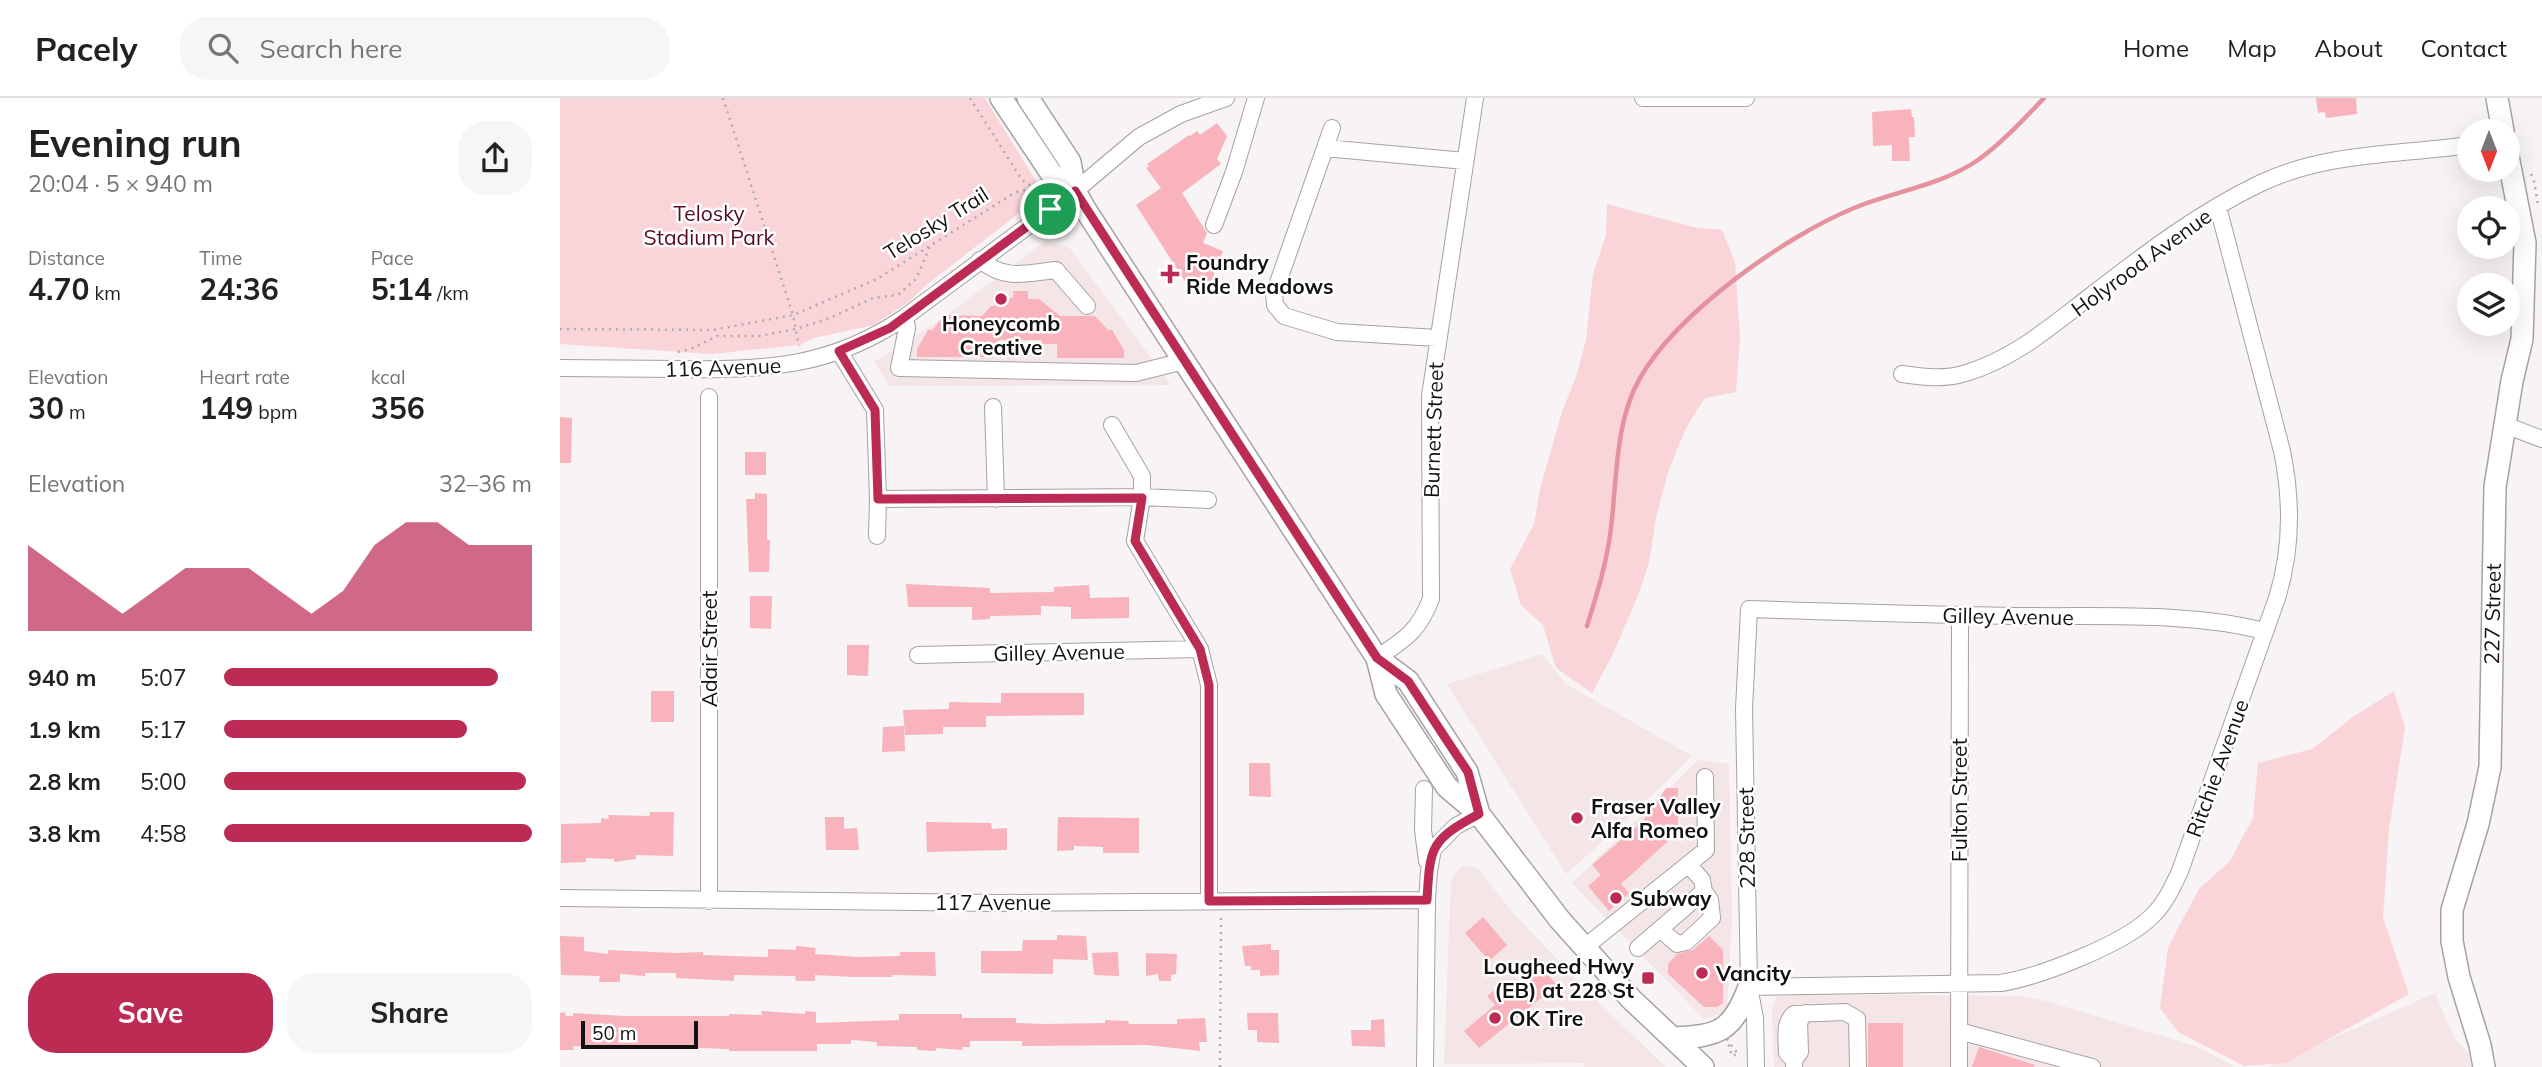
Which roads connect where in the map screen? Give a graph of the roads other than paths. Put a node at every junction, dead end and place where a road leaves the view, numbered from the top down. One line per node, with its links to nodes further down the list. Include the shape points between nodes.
1 (1001, 98): 15 (main road, via 1053,176)
2 (1028, 98): 15 (main road, via 1070,162)
3 (1226, 98): 15 (street, 116 Avenue, via 1181,114 1139,137)
4 (1255, 98): 17 (street)
5 (1475, 98): 13 (street, Burnett Street)
6 (1643, 98): 7 (street)
7 (1746, 98)
8 (2497, 98): 9 (main road)
9 (2501, 119)
10 (1332, 128): 12 (street)
11 (2457, 146): 16 (street, Holyrood Avenue, via 2331,160 2263,182)
12 (1325, 148): 13 (street); 21 (street, via 1274,294 1275,304 1284,316 1336,332)
13 (1465, 161): 21 (street, Burnett Street)
14 (2513, 182): 29 (main road, 227 Street, via 2525,243 2522,339)
15 (1075, 191): 18 (street, 116 Avenue); 23 (main road)
16 (2218, 207): 25 (street, Holyrood Avenue, via 2174,233 2010,355 1949,377); 38 (street, Ritchie Avenue, via 2288,486 2287,552)
17 (1214, 225)
18 (980, 260): 19 (street, via 1006,274 1056,270); 20 (street, 116 Avenue)
19 (1087, 306)
20 (905, 317): 22 (street, 116 Avenue); 23 (street, via 899,368 1136,373)
21 (1437, 338): 41 (street, Burnett Street, via 1430,396 1431,599 1407,638)
22 (839, 351): 24 (street, 116 Avenue, via 804,362 749,369); 32 (street, via 875,410)
23 (1184, 360): 41 (main road)
24 (560, 368)
25 (1902, 374)
26 (709, 397): 50 (street, Adair Street)
27 (993, 407): 33 (street)
28 (1112, 425): 31 (street, via 1142,476)
29 (2505, 425): 30 (street); 66 (main road, 227 Street, via 2494,499 2490,767 2452,909 2459,977)
30 (2542, 439)
31 (1142, 498): 33 (street); 34 (street); 39 (street, via 1135,541)
32 (878, 499): 33 (street); 35 (street)
33 (996, 499)
34 (1208, 500)
35 (877, 536)
36 (1749, 609): 37 (street, Gilley Avenue); 56 (street, 228 Street, via 1744,709)
37 (1960, 616): 38 (street, Gilley Avenue, via 2206,619); 55 (street, Fulton Street)
38 (2265, 631): 55 (street, Ritchie Avenue, via 2183,861 2166,900 2150,919 2099,949 2021,980)
39 (1200, 649): 40 (street, Gilley Avenue); 51 (street, via 1209,685)
40 (918, 656)
41 (1377, 658): 44 (main road, via 1386,694 1425,756 1447,788)
42 (1705, 777): 45 (street, via 1706,850)
43 (1424, 789): 46 (street, via 1423,830)
44 (1479, 814): 46 (street, via 1436,843); 53 (main road)
45 (1688, 864): 47 (street, via 1702,880); 53 (street)
46 (1429, 870): 49 (street)
47 (1704, 891): 52 (street); 52 (street, via 1712,918 1686,942 1676,944)
48 (560, 898): 50 (street, 117 Avenue)
49 (1427, 900): 51 (street, 117 Avenue); 60 (street)
50 (709, 901): 51 (street, 117 Avenue)
51 (1209, 901)
52 (1660, 929): 54 (street)
53 (1585, 947): 58 (main road)
54 (1638, 948)
55 (1958, 984): 56 (street, Ritchie Avenue); 57 (street, Fulton Street)
56 (1749, 987): 58 (main road, via 1739,1012 1722,1030 1704,1037); 62 (street, 228 Street)
57 (1959, 1031): 64 (street, Fulton Street); 65 (street)
58 (1674, 1038): 61 (main road)
59 (1794, 1063): 63 (street, via 1787,1053 1787,1024 1794,1014 1845,1012 1857,1019)
60 (1425, 1067)
61 (1703, 1067)
62 (1756, 1067)
63 (1858, 1067)
64 (1959, 1067)
65 (2092, 1067)
66 (2484, 1067)

